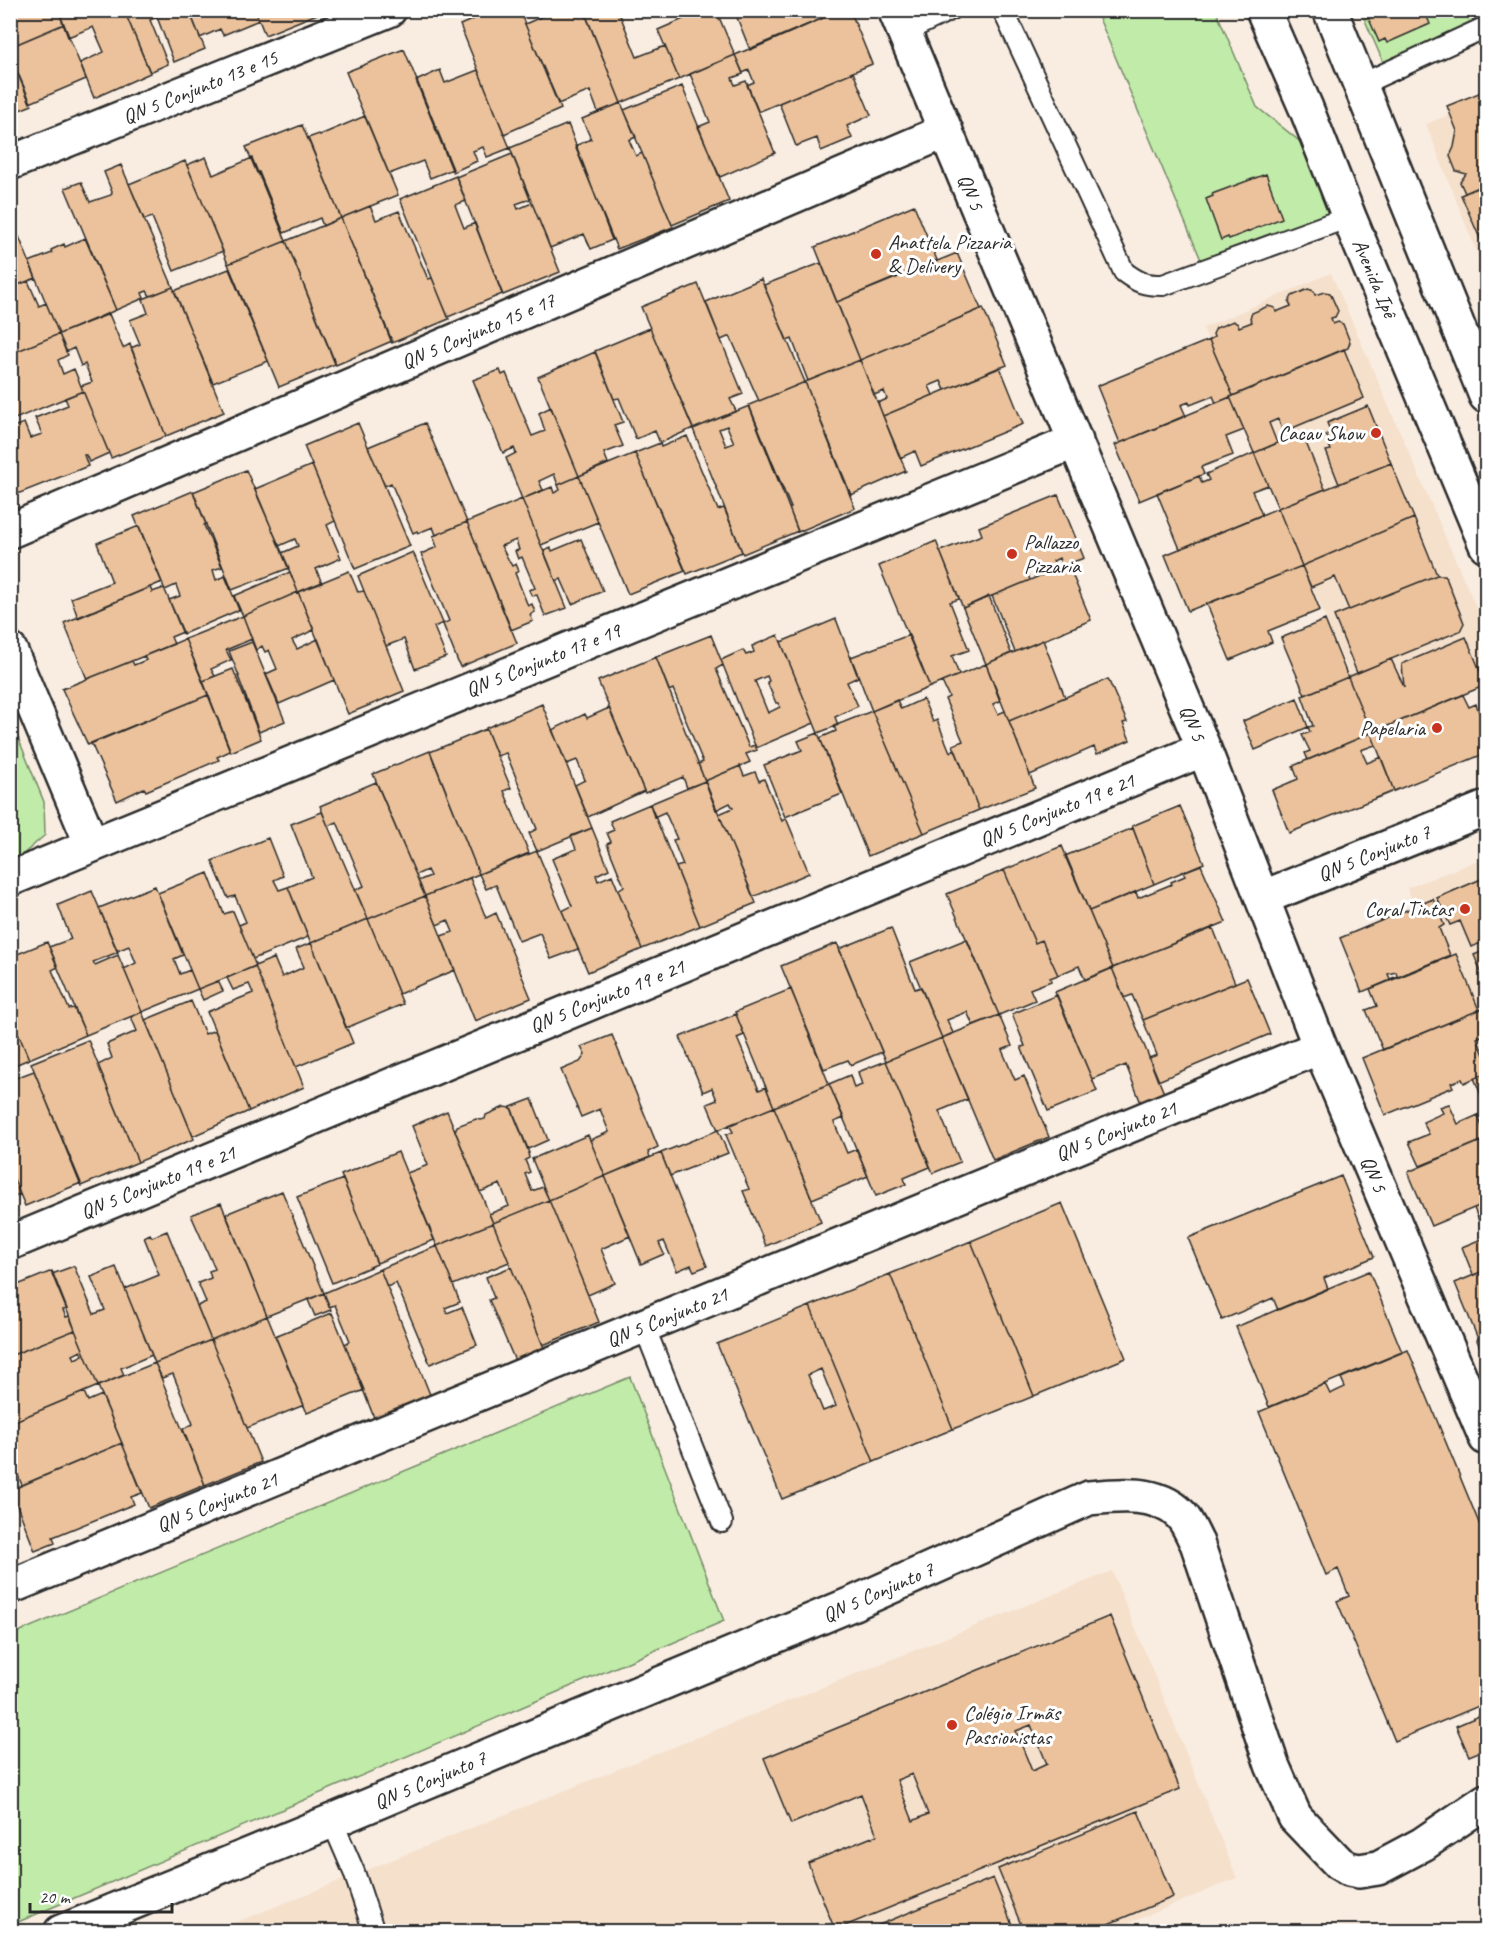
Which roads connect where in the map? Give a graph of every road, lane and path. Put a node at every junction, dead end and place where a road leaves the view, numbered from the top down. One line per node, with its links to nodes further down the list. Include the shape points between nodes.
1 (389, 10): 10 (street, QN 5 Conjunto 13 e 15)
2 (950, 10): 6 (lane)
3 (1003, 10): 11 (lane, via 1124,272 1135,280 1145,285 1163,285)
4 (1263, 10): 11 (street, Avenida Ipê)
5 (1330, 10): 8 (street)
6 (900, 21): 9 (street, QN 5)
7 (1486, 27): 8 (lane)
8 (1360, 85): 12 (street)
9 (946, 130): 13 (street, QN 5); 14 (street, QN 5 Conjunto 15 e 17)
10 (10, 163)
11 (1349, 217): 15 (street, Avenida Ipê)
12 (1486, 396)
13 (1076, 441): 17 (street, QN 5); 19 (street, QN 5 Conjunto 17 e 19)
14 (10, 531)
15 (1486, 545)
16 (10, 650): 19 (street)
17 (1204, 749): 21 (street, QN 5); 23 (street, QN 5 Conjunto 19 e 21)
18 (1486, 808): 21 (street, QN 5 Conjunto 7)
19 (92, 845): 20 (street, QN 5 Conjunto 17 e 19)
20 (10, 879)
21 (1262, 898): 22 (street, QN 5)
22 (1320, 1047): 24 (street, QN 5 Conjunto 21); 25 (street, QN 5)
23 (10, 1243)
24 (644, 1326): 26 (lane); 27 (street, QN 5 Conjunto 21)
25 (1486, 1438)
26 (722, 1522)
27 (11, 1584)
28 (1486, 1801): 29 (street, QN 5 Conjunto 7, via 1423,1844 1378,1868 1349,1869 1339,1863 1295,1817 1272,1765 1197,1543 1182,1516 1167,1504 1143,1497 1114,1496 1089,1498 854,1603)
29 (332, 1821): 30 (street, QN 5 Conjunto 7); 31 (lane)
30 (61, 1932)
31 (374, 1932)

